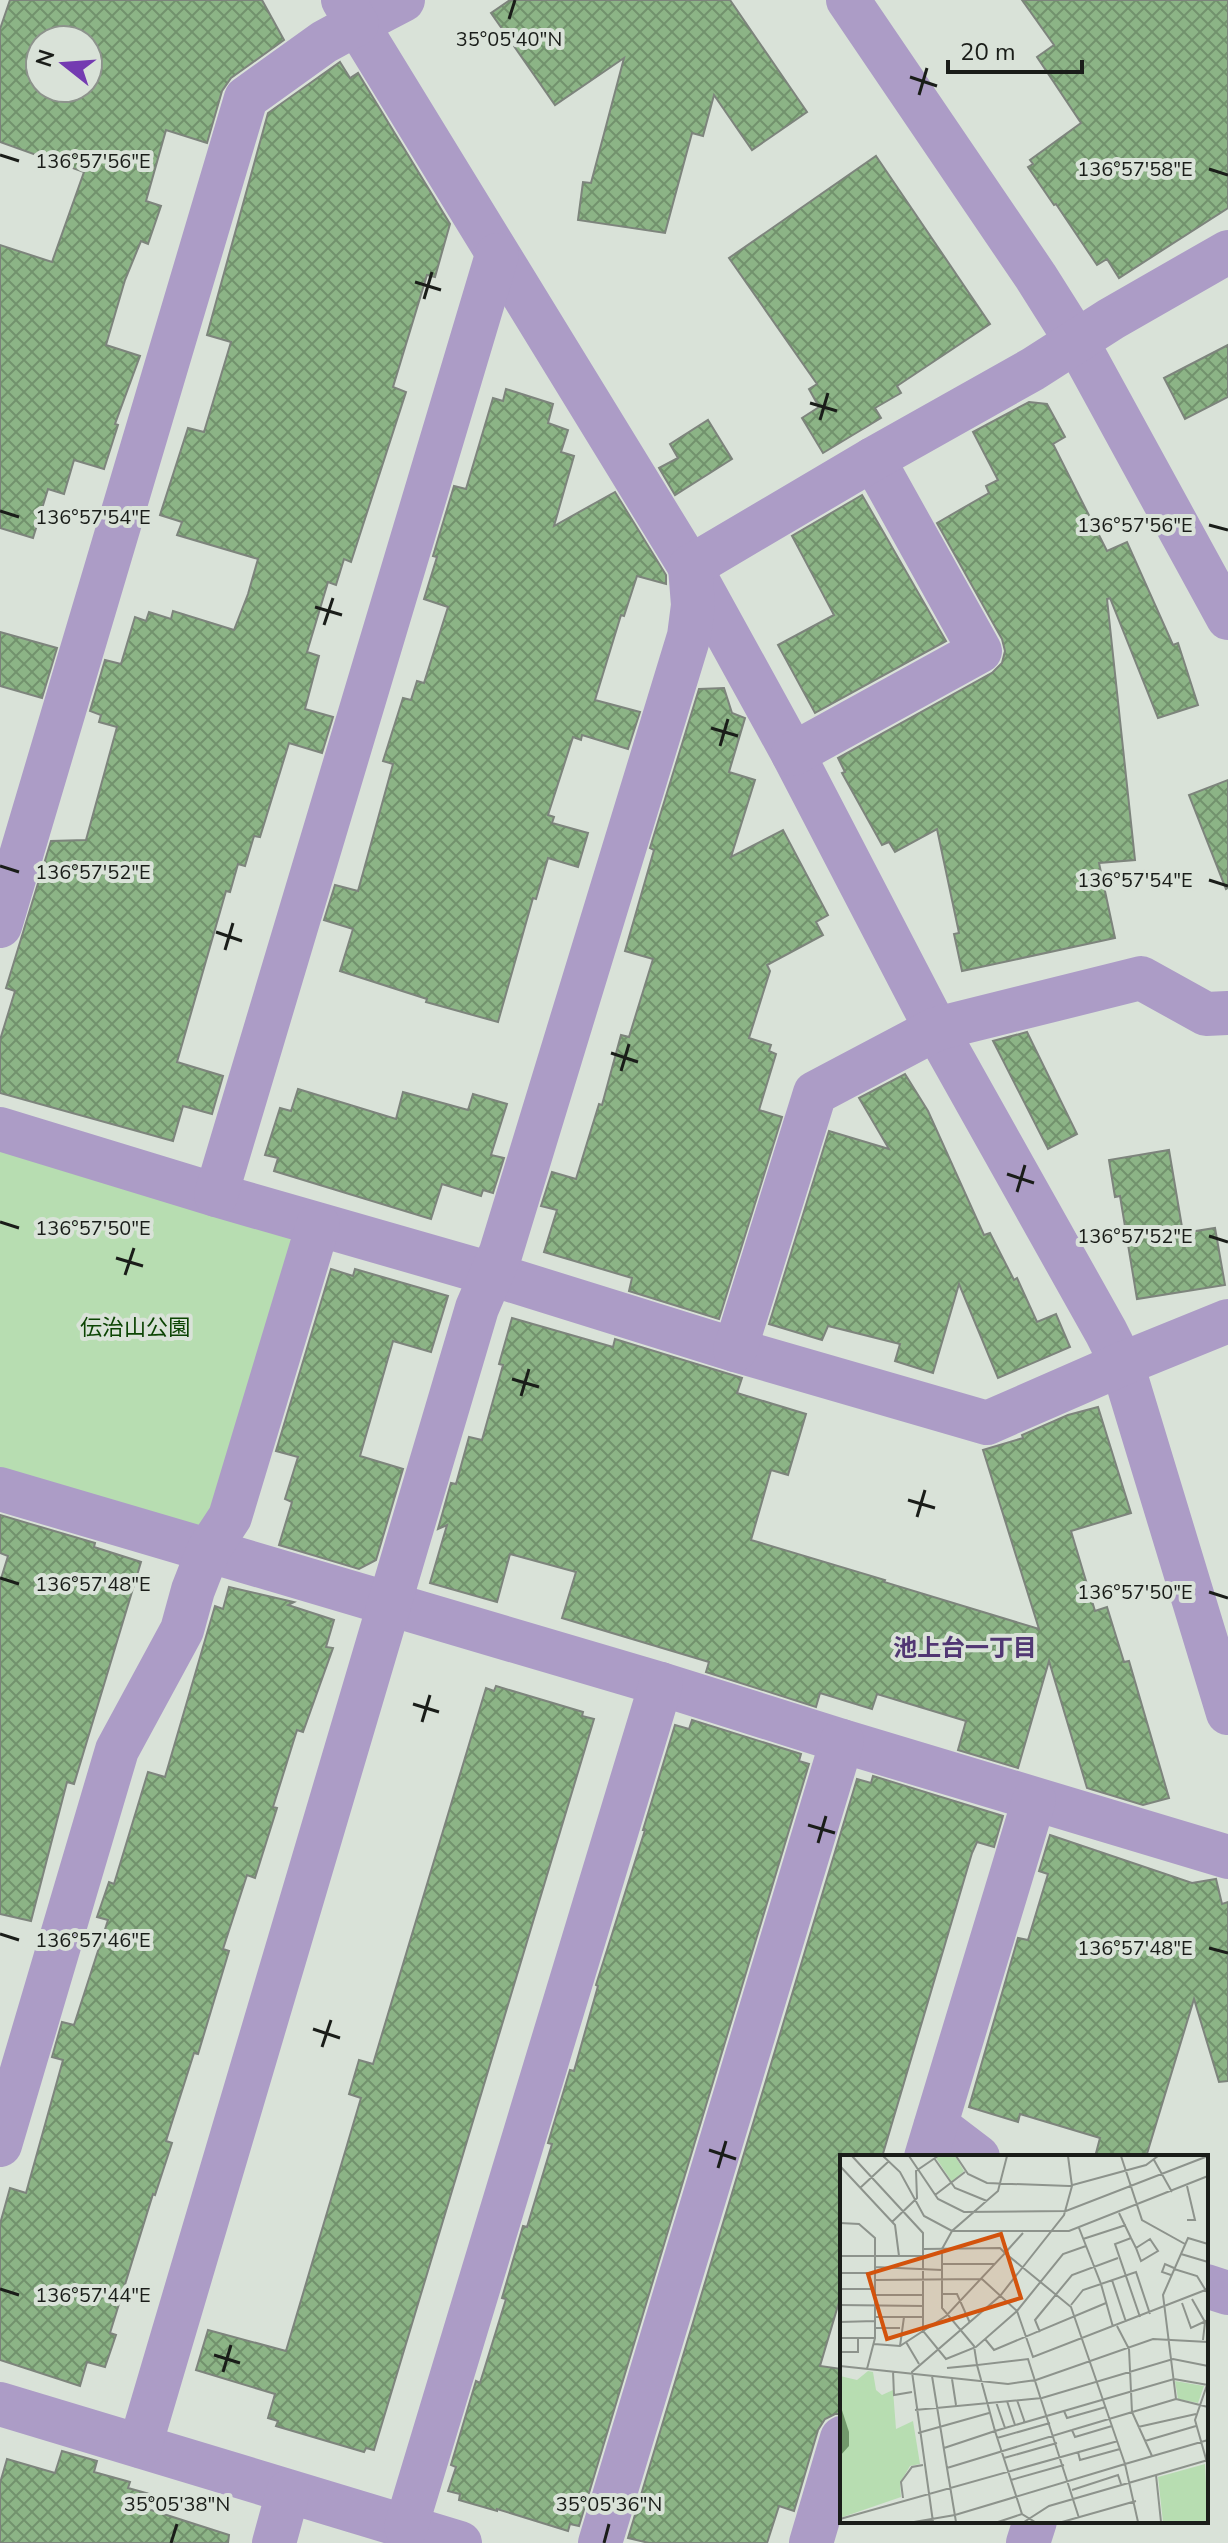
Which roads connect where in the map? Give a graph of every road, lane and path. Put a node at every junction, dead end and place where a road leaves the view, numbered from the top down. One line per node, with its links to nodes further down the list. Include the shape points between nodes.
1 (403, 0): 3 (street)
2 (848, 0): 6 (street)
3 (350, 12): 5 (street); 11 (street, via 324,42 246,98)
4 (1228, 252): 6 (street)
5 (497, 255): 8 (street); 15 (street)
6 (1077, 342): 7 (street); 9 (street)
7 (873, 459): 8 (street); 10 (street, via 980,651)
8 (690, 567): 10 (street); 17 (street, via 689,636)
9 (1228, 618)
10 (793, 754): 13 (street)
11 (0, 926)
12 (1228, 1013): 13 (street, via 1206,1014 1141,978)
13 (936, 1029): 19 (street, via 815,1093); 20 (street)
14 (0, 1129): 15 (street)
15 (216, 1195): 16 (street)
16 (318, 1225): 17 (street); 22 (street, via 230,1517)
17 (491, 1274): 19 (street); 23 (street)
18 (1228, 1321): 20 (street)
19 (735, 1350): 20 (street, via 987,1423)
20 (1122, 1364): 25 (street)
21 (0, 1489): 22 (street)
22 (209, 1549): 23 (street); 30 (street, via 182,1630 117,1750)
23 (389, 1604): 24 (street); 36 (street)
24 (661, 1684): 26 (street); 39 (street)
25 (1228, 1713)
26 (842, 1741): 27 (street); 42 (street)
27 (1034, 1800): 28 (street); 29 (street)
28 (1228, 1857)
29 (931, 2141): 31 (street)
30 (0, 2145)
31 (972, 2155)
32 (1208, 2287): 33 (street)
33 (1228, 2293)
34 (2, 2414): 36 (street)
35 (840, 2445): 43 (street)
36 (140, 2446): 37 (street)
37 (288, 2492): 39 (street); 40 (street)
38 (1034, 2523): 44 (street)
39 (406, 2527): 41 (street)
40 (274, 2543)
41 (460, 2543)
42 (600, 2543)
43 (811, 2543)
44 (1028, 2543)

